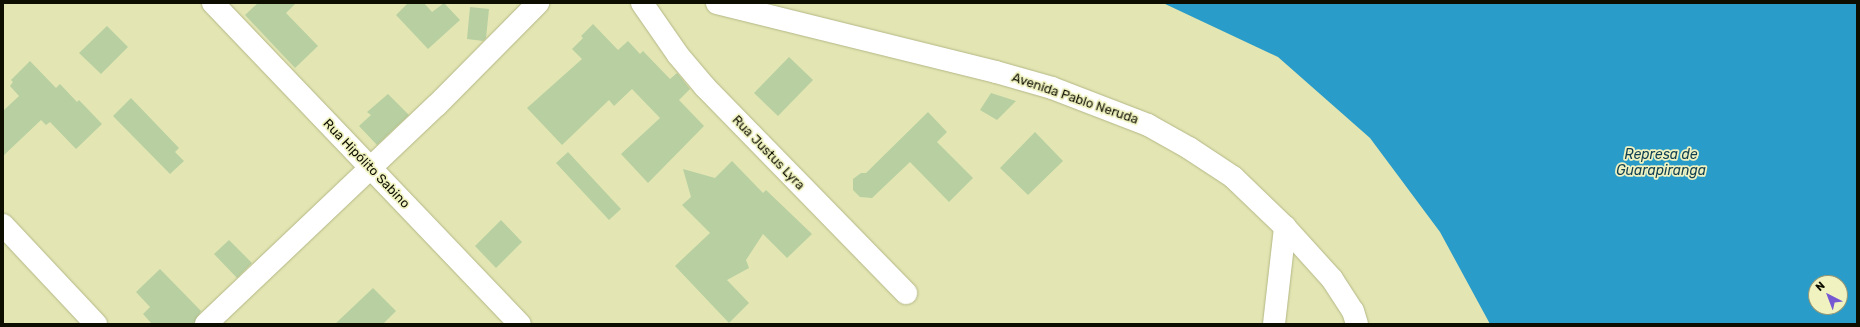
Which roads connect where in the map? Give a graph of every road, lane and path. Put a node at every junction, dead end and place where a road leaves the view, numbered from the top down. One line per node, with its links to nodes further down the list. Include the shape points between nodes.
1 (213, 3): 5 (street, Rua Hipólito Sabino)
2 (538, 3): 5 (street)
3 (642, 3): 8 (street, Rua Justus Lyra, via 678,55 705,87)
4 (717, 3): 7 (street, Avenida Pablo Neruda, via 996,72 1052,88 1148,125 1233,177)
5 (370, 168): 10 (street); 11 (street, Rua Hipólito Sabino)
6 (3, 225): 9 (street)
7 (1285, 227): 12 (street); 13 (street, Avenida Pablo Neruda, via 1332,279 1353,311)
8 (906, 292)
9 (96, 324)
10 (206, 324)
11 (520, 324)
12 (1274, 324)
13 (1357, 324)

